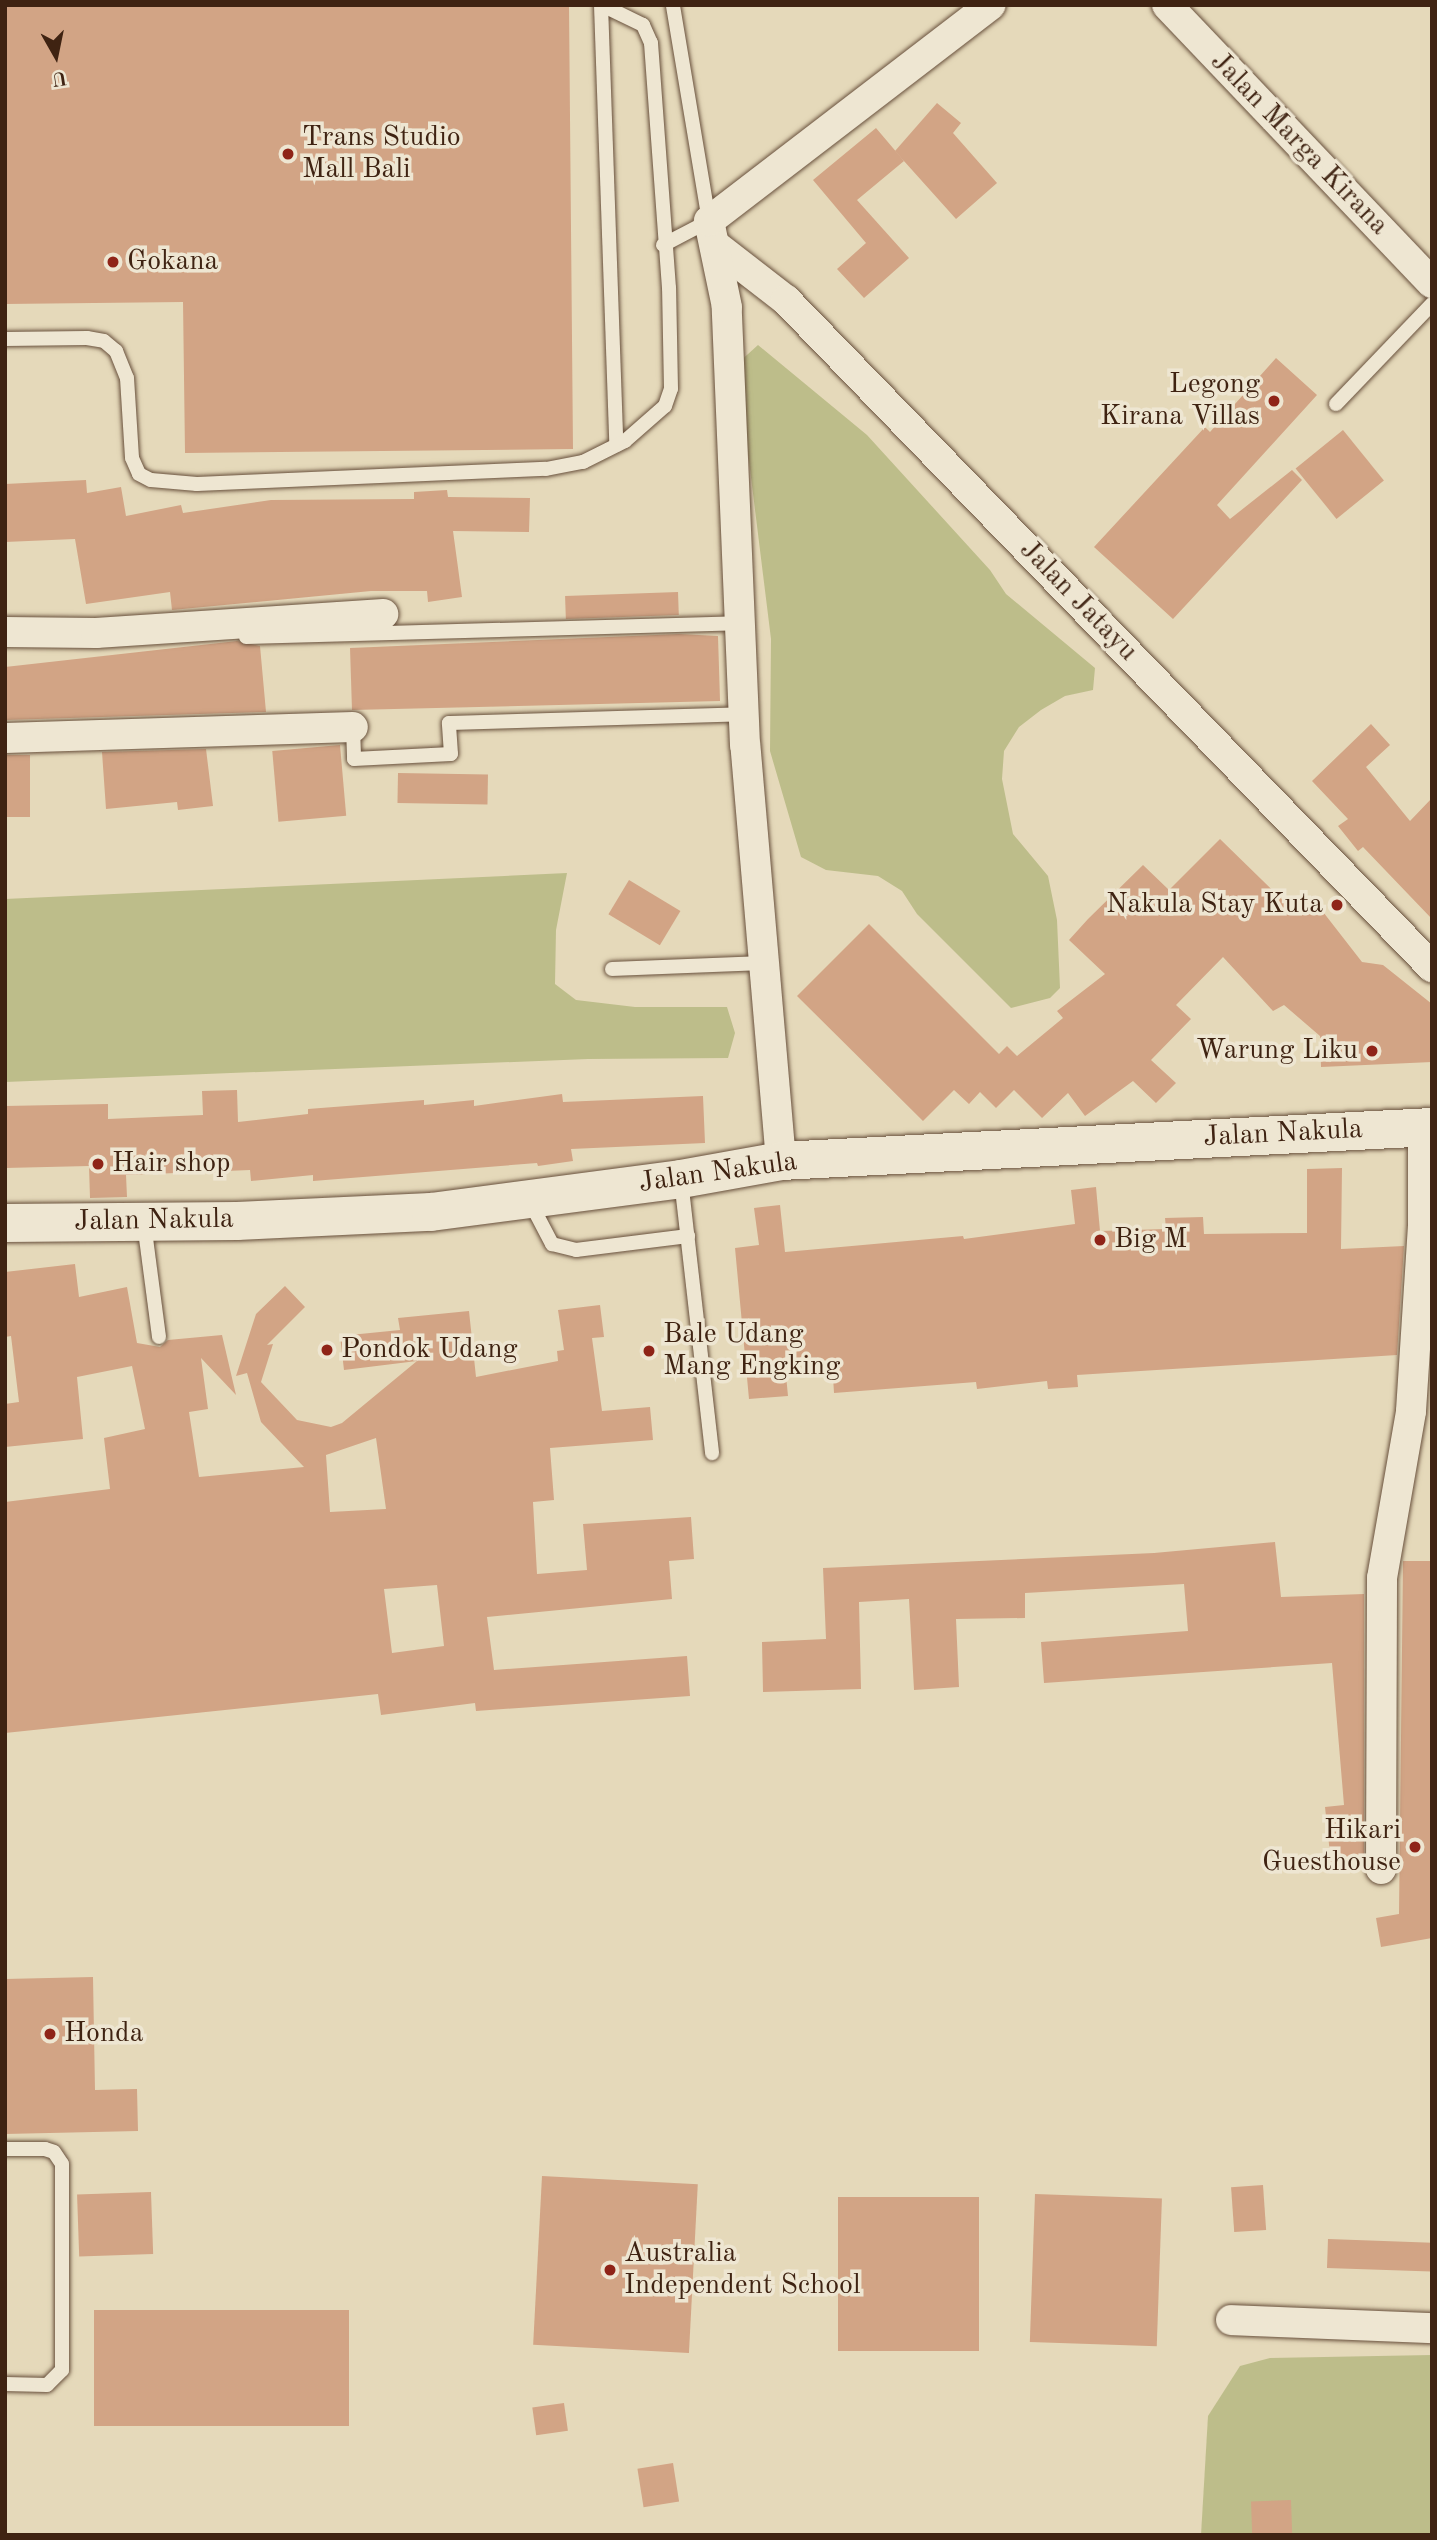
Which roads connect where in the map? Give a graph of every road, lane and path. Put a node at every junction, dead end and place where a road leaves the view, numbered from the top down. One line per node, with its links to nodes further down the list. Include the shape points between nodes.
1 (601, 5): 6 (lane, via 643,25 651,43); 11 (lane)
2 (673, 5): 5 (lane)
3 (991, 5): 5 (street)
4 (1167, 5): 7 (street, Jalan Marga Kirana)
5 (712, 233): 6 (lane); 13 (street, via 727,307); 20 (street, Jalan Jatayu, via 786,300)
6 (663, 245): 11 (lane, via 671,390 665,406)
7 (1432, 283)
8 (1432, 304): 10 (lane)
9 (5, 339): 11 (lane, via 87,338 104,341 116,351 127,378 132,458 139,474 151,480 197,484 546,469 583,462)
10 (1336, 404)
11 (617, 444)
12 (383, 614): 14 (street)
13 (738, 623): 14 (lane, via 136,640); 16 (street)
14 (137, 629): 15 (street)
15 (5, 632)
16 (744, 714): 17 (lane, via 449,723 451,754 354,759); 19 (street)
17 (353, 727): 18 (street)
18 (5, 738)
19 (763, 964): 21 (lane); 23 (street)
20 (1432, 967)
21 (612, 969)
22 (1427, 1127): 23 (main road, Jalan Nakula); 31 (street, via 1411,1411 1382,1578)
23 (781, 1161): 24 (main road, Jalan Nakula)
24 (681, 1179): 25 (main road, Jalan Nakula); 28 (lane)
25 (529, 1200): 26 (main road, Jalan Nakula, via 431,1212); 28 (lane, via 552,1244 576,1250)
26 (144, 1222): 27 (main road, Jalan Nakula); 29 (lane)
27 (5, 1223)
28 (688, 1237): 30 (lane)
29 (159, 1337)
30 (712, 1453)
31 (1381, 1869)
32 (5, 2149): 35 (lane, via 45,2149 54,2152 62,2165 62,2370 54,2382)
33 (1231, 2320): 34 (street)
34 (1432, 2328)
35 (5, 2384)

